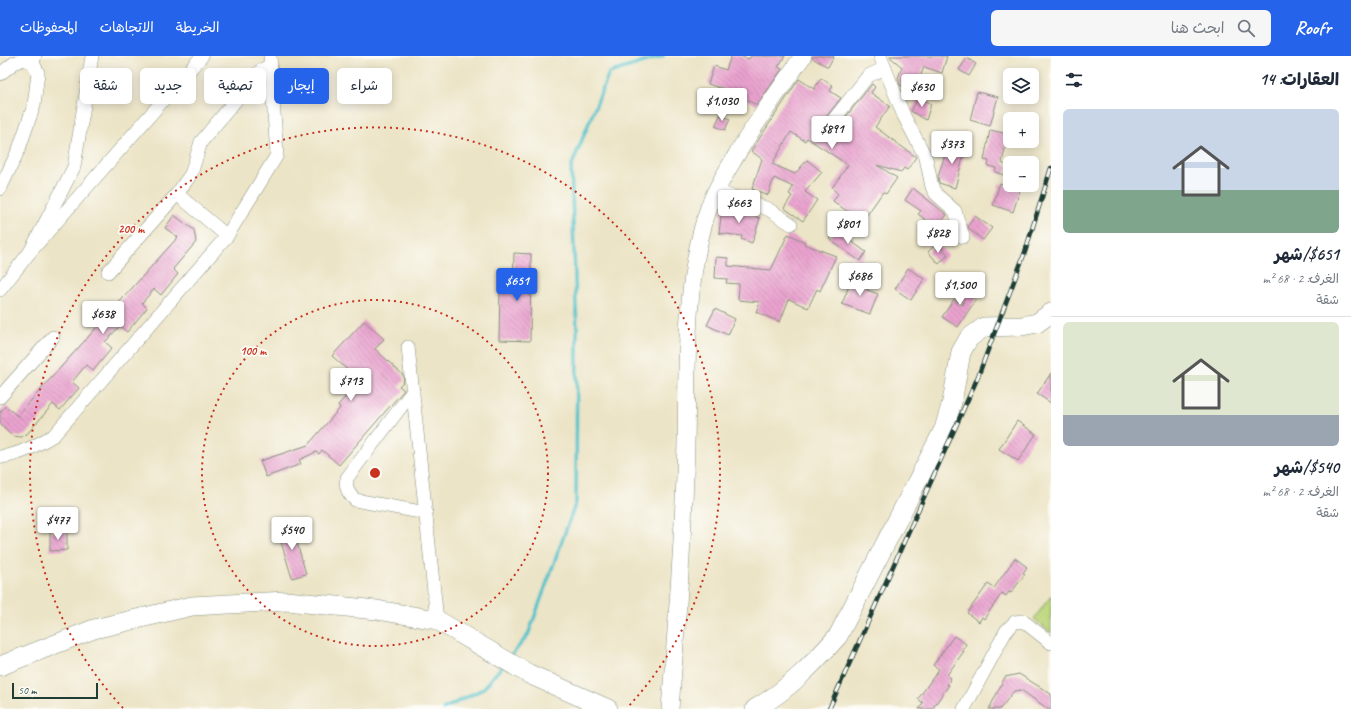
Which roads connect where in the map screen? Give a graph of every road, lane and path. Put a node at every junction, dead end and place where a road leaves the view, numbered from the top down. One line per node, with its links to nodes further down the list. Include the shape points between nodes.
1 (92, 56): 15 (street, via 74,167)
2 (202, 56): 15 (street)
3 (803, 56): 10 (street, via 755,123)
4 (34, 60): 7 (street, via 24,59 14,63); 9 (street, via 38,73 34,105 19,149)
5 (270, 60): 11 (street, via 201,142 191,174); 13 (street, via 277,155)
6 (882, 62): 8 (street); 14 (street, via 904,116 926,158 932,187 955,212)
7 (0, 74)
8 (831, 123)
9 (0, 189)
10 (716, 191): 12 (street, via 768,209); 29 (street, via 699,240 692,279 683,546)
11 (177, 194): 13 (street); 16 (street)
12 (791, 224)
13 (227, 236): 23 (street, via 54,434 32,448 11,456)
14 (963, 237)
15 (30, 252): 17 (street)
16 (108, 272)
17 (0, 290)
18 (1051, 312): 30 (main road, via 1037,323 1022,326 984,326 969,338 961,352 944,429 838,636 787,688)
19 (53, 337): 22 (street)
20 (408, 347): 21 (street)
21 (413, 391): 24 (street); 24 (street, via 347,478 346,485 348,494 355,500)
22 (0, 397)
23 (0, 457)
24 (426, 513): 25 (street)
25 (437, 620): 27 (main road, via 377,610 286,601 192,606 94,629); 28 (main road, via 529,674)
26 (1051, 643): 31 (street, via 1022,621 1015,622 1006,631)
27 (0, 666)
28 (608, 709)
29 (670, 709)
30 (755, 709)
31 (964, 709)

